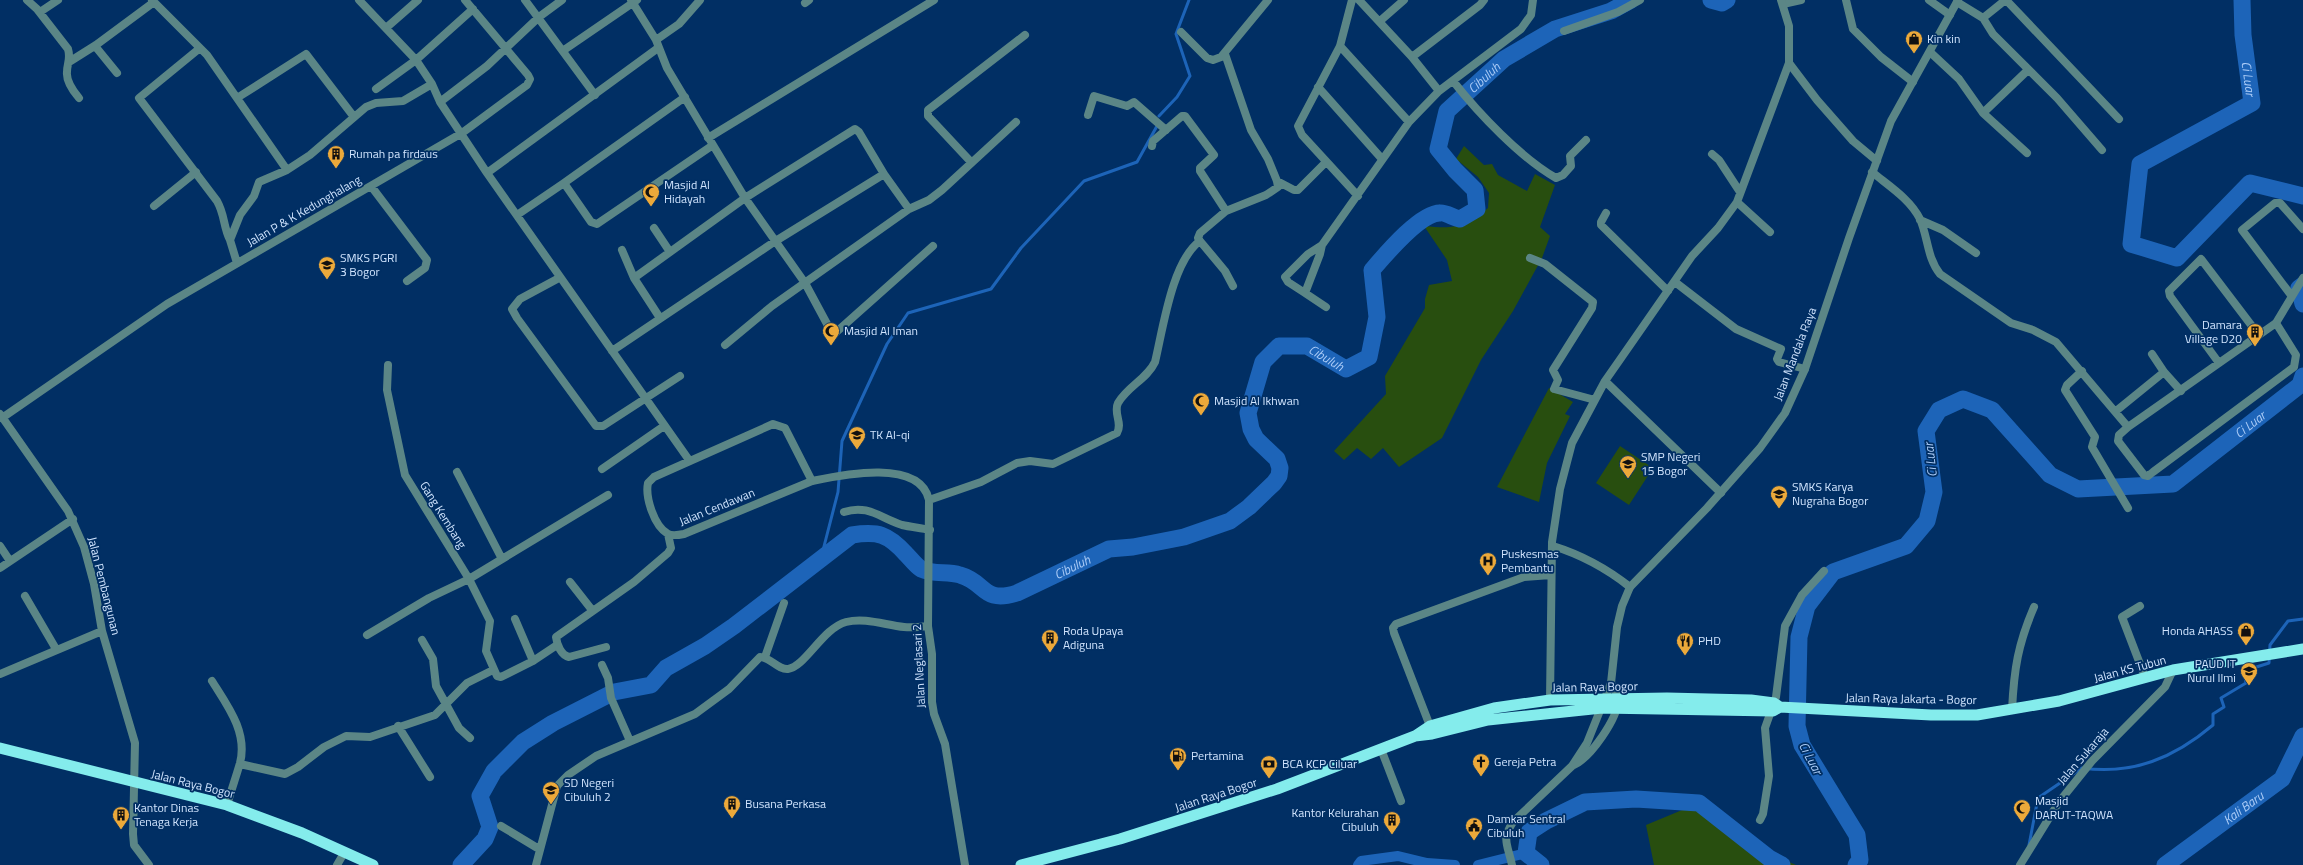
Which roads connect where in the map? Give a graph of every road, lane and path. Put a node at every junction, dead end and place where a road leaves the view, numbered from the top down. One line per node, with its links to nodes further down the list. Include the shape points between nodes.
1 (27, 0): 27 (street)
2 (58, 0): 27 (street)
3 (359, 0): 32 (street)
4 (418, 0): 32 (street)
5 (465, 0): 26 (street, Jalan P & K Kedunghalang)
6 (525, 0): 29 (street)
7 (562, 0): 29 (street)
8 (700, 0): 36 (street)
9 (918, 0): 25 (street)
10 (934, 0): 25 (street)
11 (1268, 0): 43 (street)
12 (1352, 0): 38 (street)
13 (1359, 0): 31 (street)
14 (1404, 0): 31 (street)
15 (1484, 0): 44 (street)
16 (1533, 0): 50 (street, via 1531,15 1522,29)
17 (1640, 0): 33 (street, via 1618,12)
18 (1800, 0): 24 (street)
19 (1846, 0): 51 (street, via 1853,29 1881,57)
20 (1929, 0): 28 (street)
21 (153, 1): 37 (street); 39 (street)
22 (634, 1): 36 (street); 41 (street)
23 (1957, 1): 28 (street, Jalan Mandala Raya); 30 (street)
24 (1782, 2): 47 (street, via 1789,26)
25 (923, 8): 69 (street)
26 (473, 9): 40 (street, Jalan P & K Kedunghalang); 45 (street)
27 (40, 12): 46 (street, via 68,50)
28 (1950, 15): 42 (street, Jalan Mandala Raya)
29 (539, 16): 40 (street); 41 (street)
30 (1982, 18): 48 (street, via 1993,34); 64 (street, via 2003,2 2008,2)
31 (1380, 21): 44 (street)
32 (386, 28): 45 (street)
33 (1564, 31)
34 (1181, 32): 43 (street, via 1207,58 1213,60)
35 (1025, 35): 78 (street, via 928,110 928,116)
36 (657, 44): 56 (street); 57 (street)
37 (95, 46): 46 (street); 49 (street)
38 (1340, 46): 53 (street); 66 (street)
39 (200, 48): 59 (street); 81 (street, via 139,98)
40 (506, 48): 60 (street); 68 (street, Jalan P & K Kedunghalang, via 530,81)
41 (564, 50): 56 (street)
42 (1930, 52): 51 (street, Jalan Mandala Raya); 61 (street, via 1959,79)
43 (1225, 54): 85 (street, via 1251,130)
44 (1412, 57): 55 (street)
45 (416, 60): 52 (street); 54 (street)
46 (69, 62): 58 (street, via 67,78)
47 (1789, 63): 77 (street, via 1853,141); 88 (street)
48 (2028, 70): 61 (street); 73 (street, via 2057,98)
49 (117, 73)
50 (1453, 81): 55 (street); 70 (street, via 1506,138 1545,172 1556,178 1563,175 1571,166 1570,156)
51 (1913, 82): 77 (street, Jalan Mandala Raya, via 1891,121)
52 (432, 84): 60 (street); 63 (street, via 403,101 372,104)
53 (1318, 87): 76 (street); 79 (street, via 1298,123 1298,129)
54 (376, 89)
55 (1439, 91): 66 (street)
56 (595, 95): 83 (street)
57 (685, 97): 69 (street); 86 (street)
58 (79, 98)
59 (237, 98): 63 (street, via 306,54); 80 (street)
60 (440, 102): 68 (street)
61 (1983, 113): 74 (street)
62 (1088, 115): 67 (street, via 1094,96 1127,106 1134,102)
63 (354, 117): 80 (street, via 310,156)
64 (2119, 119)
65 (1016, 122): 78 (street)
66 (1409, 122): 76 (street)
67 (1166, 130): 72 (street, via 1153,141); 94 (street, via 1185,116 1214,155 1200,171)
68 (462, 132): 83 (street); 87 (street, Jalan P & K Kedunghalang)
69 (708, 138): 71 (street)
70 (1586, 140)
71 (713, 146): 86 (street, via 595,225); 90 (street)
72 (1152, 146)
73 (2102, 150)
74 (2028, 153)
75 (1712, 154): 88 (street, via 1719,160)
76 (1382, 159): 89 (street)
77 (1877, 161): 82 (street, Jalan Mandala Raya)
78 (971, 162): 93 (street, via 937,193)
79 (1326, 162): 85 (street, via 1298,190); 89 (street)
80 (287, 170): 101 (street, via 258,184 254,196 240,215)
81 (196, 172): 92 (street); 101 (street, via 224,214 224,224)
82 (1872, 172): 97 (street, via 1900,194); 130 (street, Jalan Mandala Raya)
83 (487, 173): 96 (street)
84 (884, 174): 90 (street, via 860,132 854,128); 93 (street); 102 (street)
85 (1277, 181): 94 (street, via 1276,189)
86 (564, 182): 96 (street)
87 (371, 186): 110 (street, Jalan P & K Kedunghalang); 114 (street, via 427,260 425,268)
88 (1740, 192): 91 (street)
89 (1358, 196): 104 (street)
90 (745, 198): 102 (street); 107 (street)
91 (1737, 202): 100 (street); 115 (street, via 1718,228 1692,256)
92 (154, 206)
93 (909, 209): 116 (street, via 860,241)
94 (1226, 211): 103 (street, via 1202,230 1198,238)
95 (1606, 213): 118 (street, via 1600,222 1601,225)
96 (517, 215): 111 (street)
97 (1920, 220): 108 (street, via 1943,230); 131 (street, via 1934,266 1940,274 2011,323 2033,330 2056,342)
98 (654, 228): 107 (street)
99 (2303, 229): 120 (street, via 2280,203 2275,203 2242,230)
100 (1770, 232)
101 (230, 240): 110 (street)
102 (774, 242): 116 (street); 122 (street)
103 (1200, 242): 117 (street, via 1225,270); 148 (street, via 1189,251 1176,280 1151,371 1131,387 1117,404 1120,425 1117,433 1053,464 1030,461 1017,463 981,482)
104 (1322, 245): 119 (street); 119 (street, via 1308,254 1285,277 1288,282)
105 (933, 246): 116 (street, via 833,334)
106 (622, 250): 112 (street)
107 (670, 252): 112 (street)
108 (1976, 253)
109 (1530, 258): 137 (street, via 1545,264 1593,302 1592,308 1553,370 1558,380 1554,389)
110 (236, 263): 139 (street, Jalan P & K Kedunghalang, via 167,304)
111 (559, 278): 126 (street); 136 (street, via 516,302 512,309 517,318 596,426 603,426)
112 (634, 278): 122 (street)
113 (2303, 278): 120 (street)
114 (407, 281)
115 (1675, 282): 118 (street); 130 (street, via 1736,329 1781,349 1777,359 1779,362)
116 (805, 283): 125 (street)
117 (1233, 286)
118 (1668, 291): 134 (street)
119 (1305, 293): 121 (street)
120 (2291, 295): 123 (street)
121 (1326, 307)
122 (660, 318): 126 (street)
123 (2276, 323): 124 (street); 141 (street, via 2296,355 2294,367 2148,476 2144,475 2119,446 2119,435)
124 (2258, 334): 128 (street); 128 (street, via 2201,259 2169,291 2170,296)
125 (725, 344)
126 (612, 351): 136 (street)
127 (2152, 354): 132 (street)
128 (2219, 363): 135 (street)
129 (388, 365): 161 (street, Gang Kembang, via 387,390 405,475)
130 (1805, 369): 146 (street, Jalan Mandala Raya, via 1785,413 1760,448)
131 (2082, 370): 138 (street); 149 (street, via 2066,385 2065,390 2095,437 2092,447)
132 (2164, 372): 135 (street); 138 (street)
133 (680, 376): 136 (street)
134 (1605, 381): 137 (street); 146 (street)
135 (2181, 391): 141 (street)
136 (645, 398): 140 (street)
137 (1595, 400): 155 (street, via 1572,443 1554,526)
138 (2116, 411): 141 (street)
139 (1, 416): 151 (street, Jalan Pembangunan)
140 (664, 426): 142 (street); 143 (street)
141 (2128, 428)
142 (689, 460): 145 (street, via 773,424 780,425 789,435); 153 (street, Jalan Cendawan, via 654,477 648,483 647,495 651,508)
143 (602, 469)
144 (457, 472): 156 (street)
145 (812, 481): 148 (street, Jalan Cendawan, via 882,472 899,475 922,487); 153 (street, Jalan Cendawan, via 684,534)
146 (1721, 492): 163 (street, Jalan Mandala Raya)
147 (608, 495): 156 (street)
148 (929, 500): 152 (street)
149 (2128, 508)
150 (844, 512): 152 (street, via 862,508 902,525)
151 (73, 519): 157 (street); 171 (street, Jalan Pembangunan, via 90,569)
152 (930, 530): 170 (street, Jalan Neglasari 2)
153 (668, 534): 168 (street, via 671,548 668,553 634,582)
154 (0, 546): 157 (street)
155 (1553, 546): 160 (street); 163 (street, via 1591,560 1614,574)
156 (502, 560): 161 (street)
157 (10, 561): 158 (street)
158 (0, 568)
159 (1824, 571): 191 (street, via 1802,595 1785,626)
160 (1552, 574): 187 (street); 194 (street, via 1524,577 1396,624 1393,628 1394,633)
161 (469, 580): 172 (street, via 429,598); 181 (street, Gang Kembang, via 490,621 485,646)
162 (570, 582): 168 (street)
163 (1630, 588): 186 (street, Jalan Mandala Raya, via 1617,627)
164 (25, 596): 176 (street)
165 (784, 603): 178 (street)
166 (2140, 606): 184 (street, via 2122,617)
167 (2034, 607): 192 (street, via 2020,639)
168 (592, 610): 174 (street, via 559,634 556,637)
169 (515, 619): 179 (street)
170 (928, 626): 178 (street, via 904,627 872,622 848,622 831,628 812,650 790,668 784,668); 215 (street, Jalan Neglasari 2, via 932,654 932,702 945,744)
171 (102, 631): 176 (street); 203 (street, Jalan Pembangunan, via 135,743)
172 (367, 635)
173 (422, 640): 188 (street, via 433,659 436,686)
174 (557, 645): 175 (street, via 565,656 569,657); 179 (street)
175 (606, 647)
176 (56, 649): 183 (street)
177 (2303, 649): 182 (highway, Jalan KS Tubun)
178 (765, 657): 197 (street, via 755,660 729,689 695,714)
179 (533, 661): 181 (street, via 499,678)
180 (602, 665): 197 (street)
181 (493, 670): 188 (street, via 467,684)
182 (2173, 670): 184 (highway, Jalan KS Tubun); 218 (street, Jalan Sukaraja, via 2165,687 2092,761 2059,802)
183 (0, 674)
184 (2145, 677): 192 (highway, Jalan KS Tubun, via 2059,701)
185 (212, 681): 200 (street, via 238,728 241,742)
186 (1611, 683): 189 (street, Jalan Mandala Raya); 190 (street)
187 (1550, 700): 189 (highway, Jalan Raya Bogor); 194 (highway, Jalan Raya Bogor, via 1494,708)
188 (446, 702): 193 (street, via 435,715); 196 (street, via 459,728)
189 (1604, 704): 190 (highway, Jalan Raya Bogor); 195 (highway, Jalan Raya Bogor, via 1488,720); 201 (street, Jalan Mandala Raya, via 1587,743)
190 (1617, 704): 191 (highway, Jalan Raya Bogor, via 1716,699 1751,700); 201 (street, via 1601,740 1589,754)
191 (1777, 707): 192 (highway, Jalan Raya Jakarta - Bogor, via 1931,715 1977,715); 206 (street, via 1765,728 1769,776)
192 (2012, 710)
193 (398, 726): 200 (street, via 370,737 346,736 324,746 285,774); 202 (street)
194 (1430, 726): 195 (highway, Jalan Raya Bogor)
195 (1415, 736): 199 (highway, Jalan Raya Bogor)
196 (470, 738)
197 (630, 741): 208 (street, via 577,768 557,786)
198 (0, 748): 203 (highway, Jalan Raya Bogor)
199 (1381, 749): 204 (street); 216 (highway, Jalan Raya Bogor, via 1277,789 1120,839)
200 (240, 764): 205 (street)
201 (1574, 764): 217 (street, via 1513,822 1505,838)
202 (430, 776)
203 (133, 782): 205 (highway, Jalan Raya Bogor); 210 (street, Jalan Pembangunan, via 134,845)
204 (1401, 801)
205 (227, 805): 209 (highway, Jalan Raya Bogor, via 302,833)
206 (1760, 820)
207 (501, 826): 208 (street)
208 (539, 849): 214 (street)
209 (347, 854): 211 (street); 212 (street); 213 (highway, Jalan Raya Bogor)
210 (149, 865)
211 (337, 865)
212 (358, 865)
213 (374, 865)
214 (536, 865)
215 (965, 865)
216 (1021, 865)
217 (1512, 865)
218 (2020, 865)

